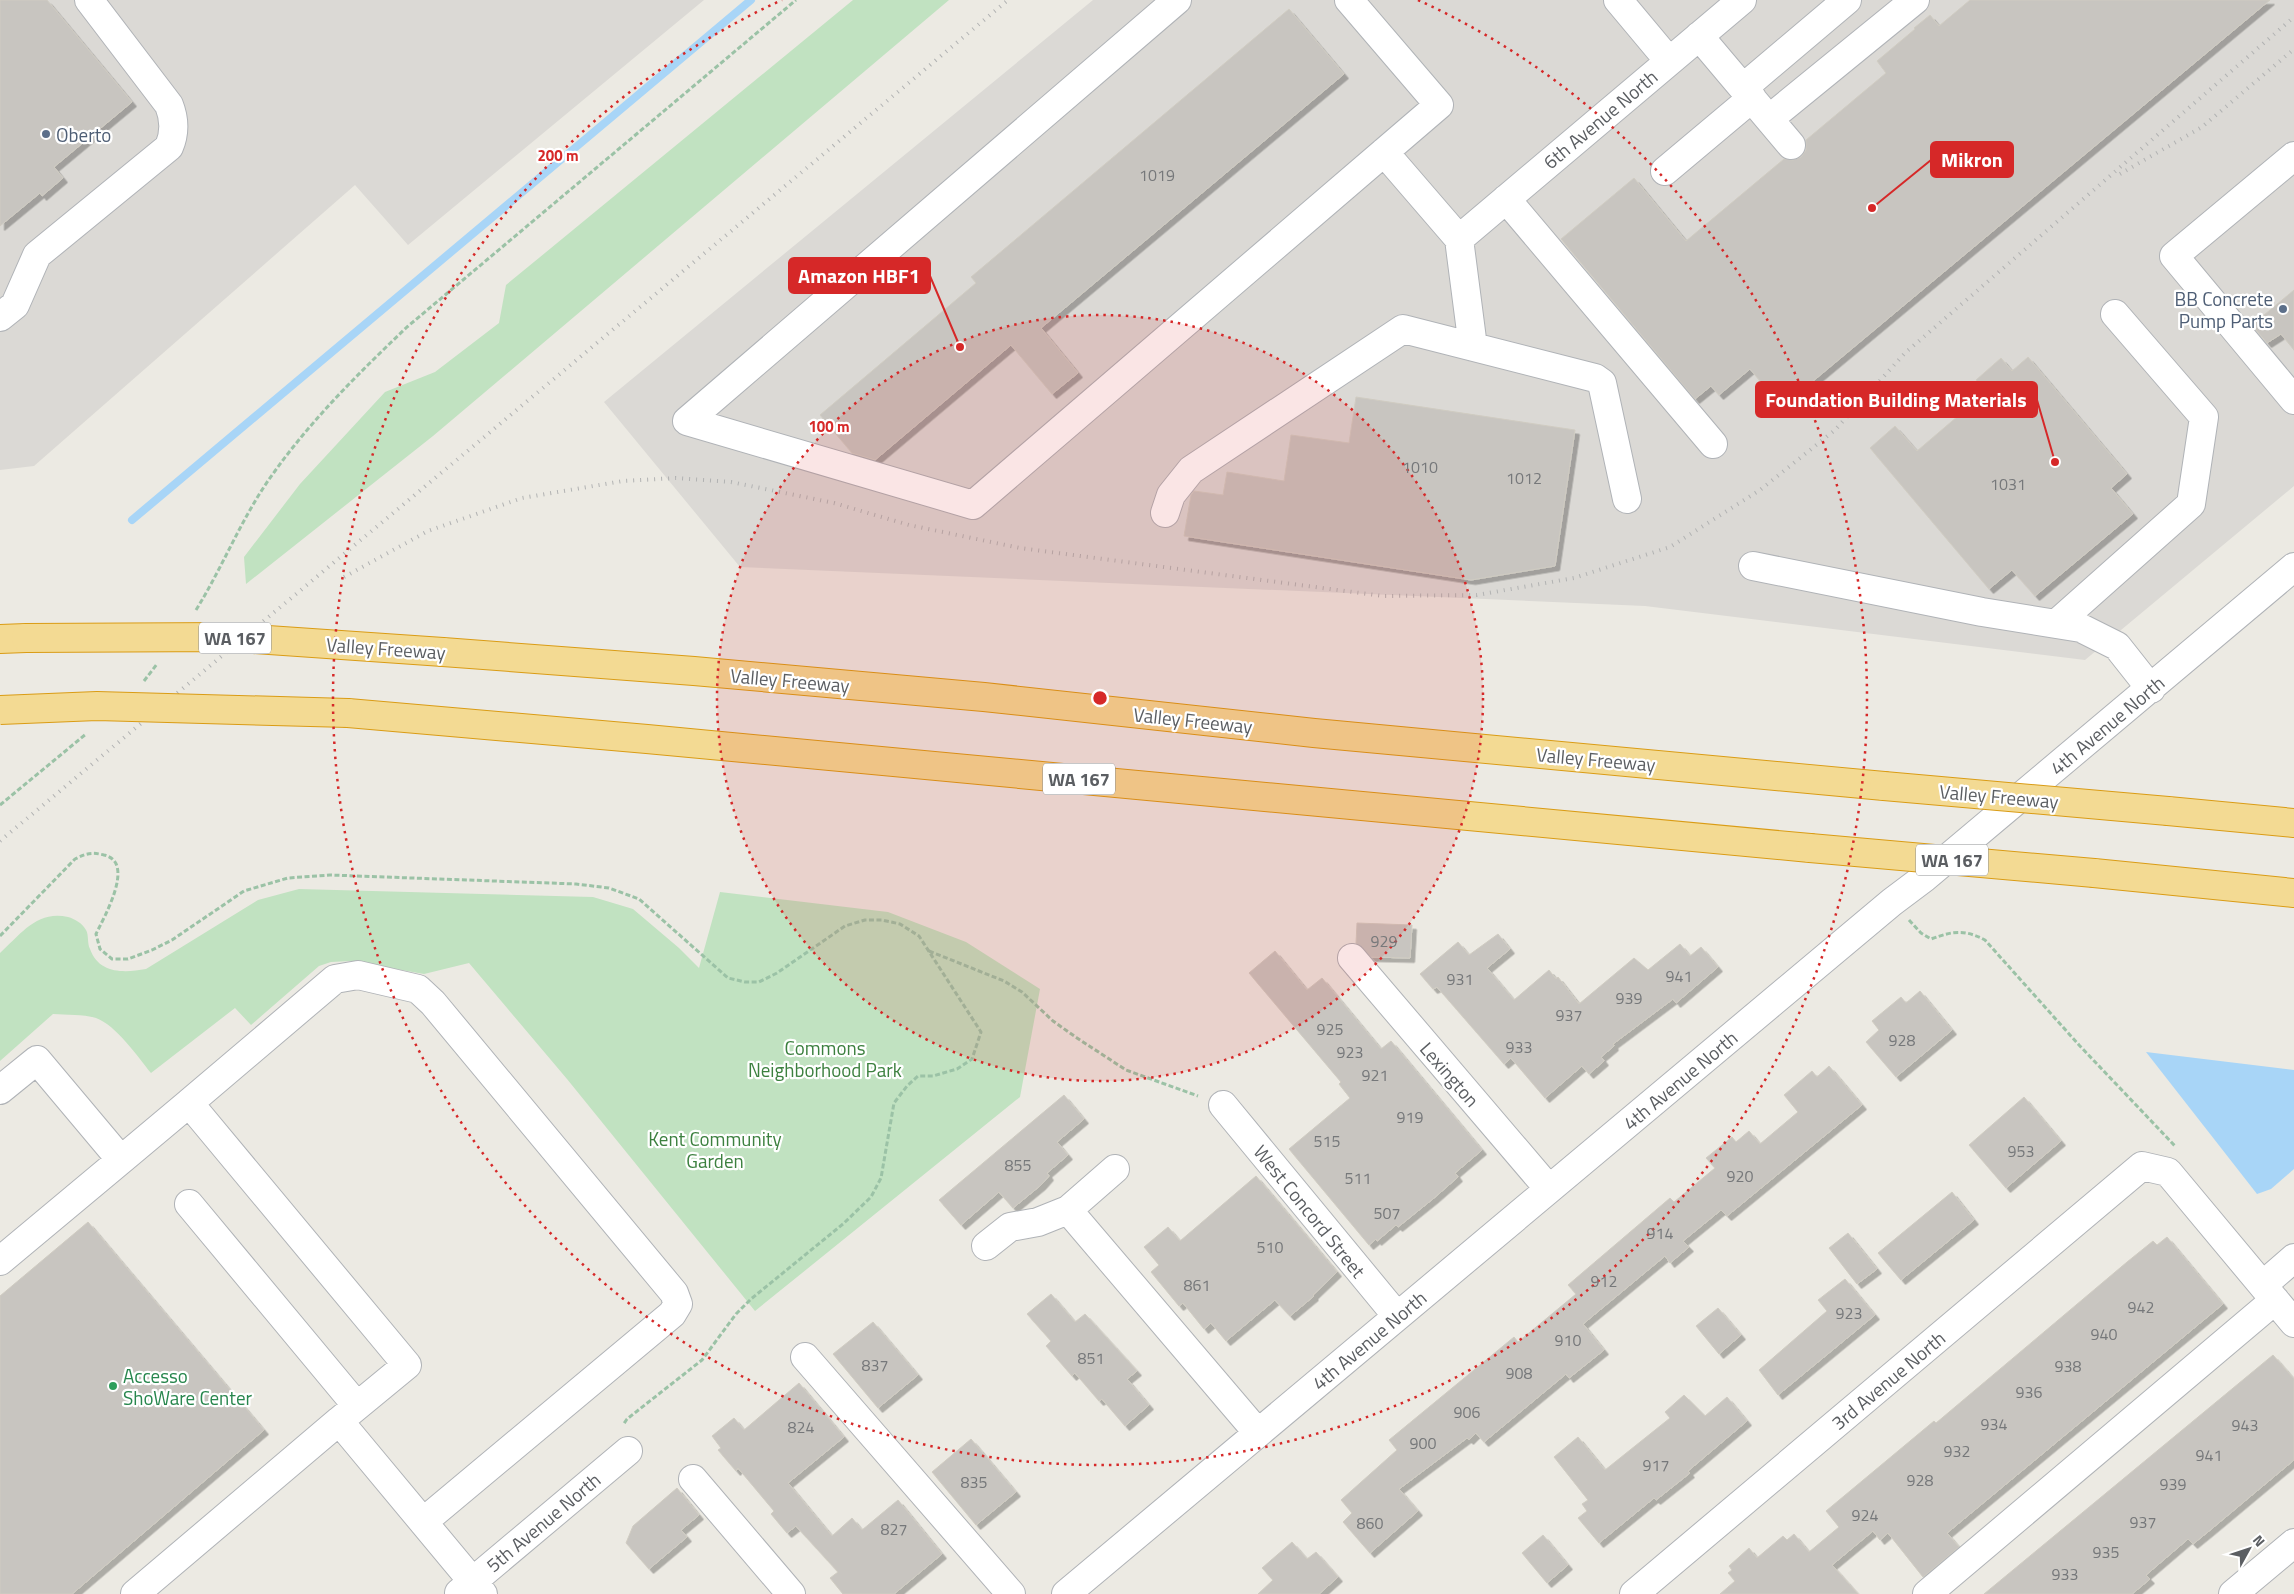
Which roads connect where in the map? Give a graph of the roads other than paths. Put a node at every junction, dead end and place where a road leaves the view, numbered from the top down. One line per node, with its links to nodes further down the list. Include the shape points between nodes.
1 (89, 0): 19 (street, via 169,105 173,114 174,136 169,147 38,255 15,305)
2 (1177, 0): 13 (street, via 687,421 973,505)
3 (1349, 0): 13 (street, via 1439,105)
4 (1618, 0): 9 (street)
5 (1742, 0): 8 (street, 6th Avenue North)
6 (1847, 0): 10 (street)
7 (1915, 0): 11 (street)
8 (1699, 36): 9 (street, 6th Avenue North); 10 (street)
9 (1670, 61): 16 (street, 6th Avenue North)
10 (1747, 93): 11 (street); 15 (street)
11 (1770, 119): 12 (street)
12 (1791, 145)
13 (1384, 152): 17 (street)
14 (2294, 156): 21 (street, via 2174,256)
15 (1665, 171)
16 (1506, 199): 17 (street, 6th Avenue North); 22 (street)
17 (1459, 239): 20 (street)
18 (2115, 314): 27 (street, via 2204,417 2191,504)
19 (0, 317)
20 (1473, 347): 23 (street, via 1595,378 1602,383); 24 (street, via 1403,328 1191,470 1171,495)
21 (2294, 400)
22 (1713, 444)
23 (1627, 499)
24 (1165, 513)
25 (1753, 566): 27 (street)
26 (2294, 567): 29 (street, 4th Avenue North)
27 (2056, 624): 29 (street, via 2081,628 2116,646)
28 (13, 638): 31 (highway, Valley Freeway / WA 167, bridge, via 225,637 694,671 984,697 1314,733)
29 (2151, 688): 39 (street, 4th Avenue North)
30 (0, 710): 32 (highway, WA 167, bridge, via 97,706 348,713)
31 (2294, 823)
32 (2294, 893)
33 (1352, 958): 39 (street, Lexington)
34 (0, 1090): 37 (street, via 37,1060)
35 (189, 1103): 37 (street); 49 (street, via 407,1365); 53 (street, via 335,979 358,975 418,989 674,1293 678,1304 672,1314)
36 (1223, 1105): 46 (street, West Concord Street)
37 (121, 1160): 44 (street)
38 (1115, 1169): 41 (street)
39 (1549, 1189): 46 (street, 4th Avenue North)
40 (190, 1204): 49 (street)
41 (1068, 1210): 42 (street, via 1038,1222 1010,1227); 50 (street)
42 (986, 1246)
43 (2294, 1258): 45 (street)
44 (0, 1262)
45 (2269, 1293): 47 (street); 60 (street, 3rd Avenue North, via 2168,1172 2142,1166); 61 (street)
46 (1397, 1316): 50 (street, 4th Avenue North)
47 (2294, 1322)
48 (805, 1357): 58 (street)
49 (348, 1414): 53 (street); 56 (street)
50 (1258, 1433): 59 (street, 4th Avenue North)
51 (628, 1451): 55 (street, 5th Avenue North)
52 (693, 1479): 57 (street)
53 (424, 1522): 55 (street)
54 (2294, 1543): 62 (street)
55 (471, 1590)
56 (135, 1594)
57 (791, 1594)
58 (1011, 1594)
59 (1066, 1594)
60 (1634, 1594)
61 (1927, 1594)
62 (2232, 1594)

